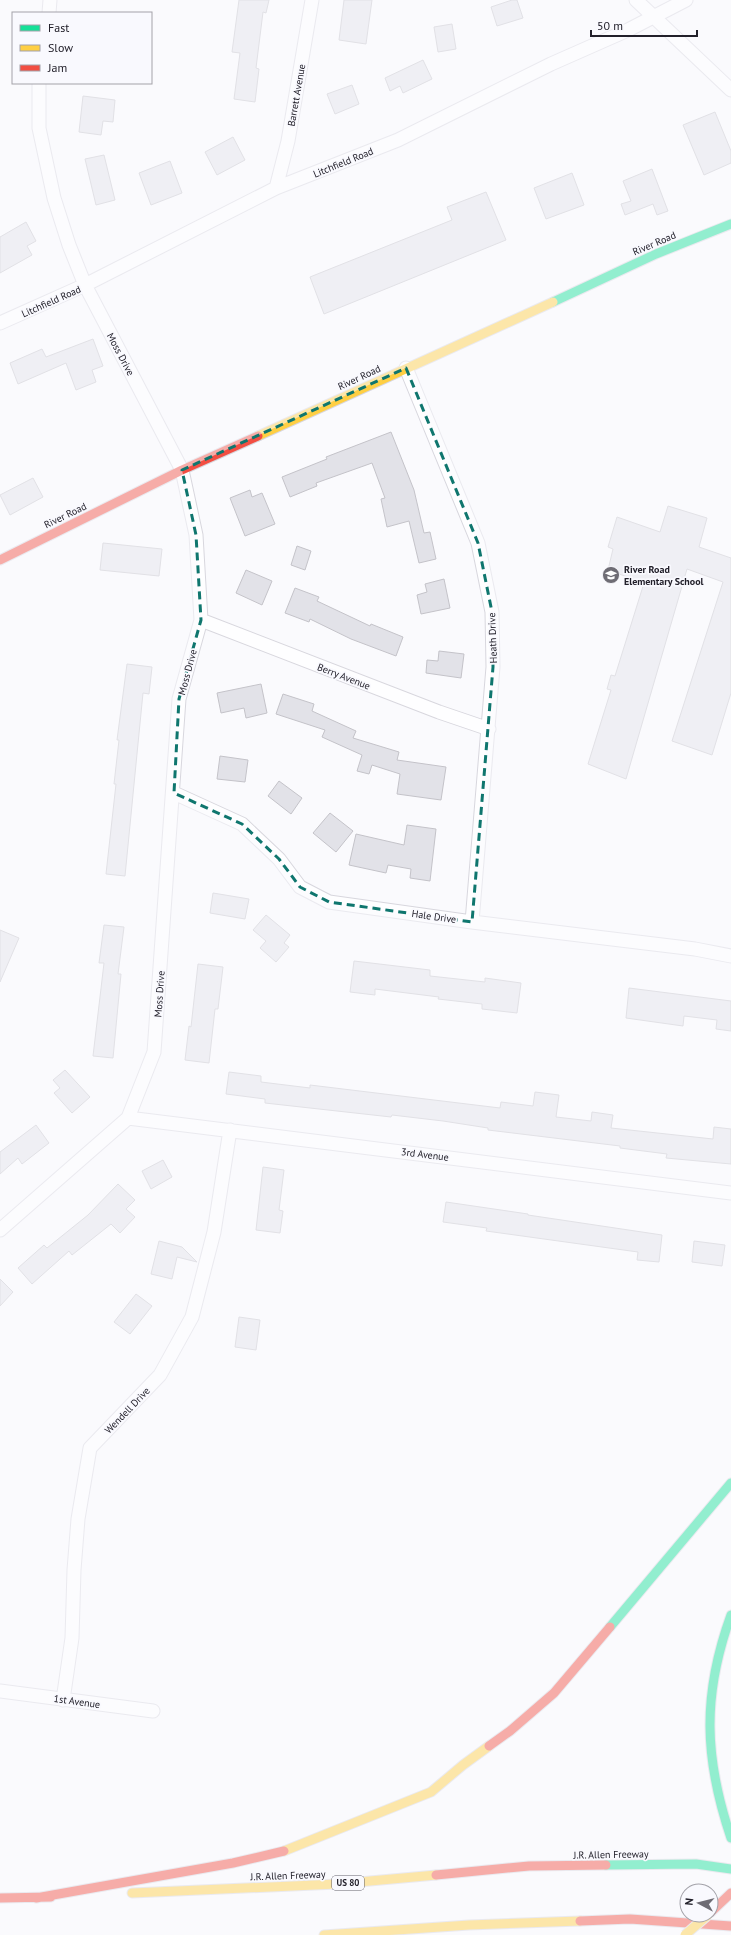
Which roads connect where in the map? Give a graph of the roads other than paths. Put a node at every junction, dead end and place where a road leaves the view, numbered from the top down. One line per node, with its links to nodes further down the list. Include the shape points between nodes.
1 (50, 0): 5 (street)
2 (312, 0): 9 (street, Barrett Avenue, via 288,141)
3 (636, 0): 6 (street)
4 (686, 0): 6 (street, Litchfield Road)
5 (49, 12)
6 (654, 16): 8 (street); 9 (street, Litchfield Road, via 398,140)
7 (39, 84): 11 (street, Moss Drive, via 39,128 54,198)
8 (731, 90)
9 (276, 188): 11 (street, Litchfield Road)
10 (731, 224): 13 (main road, River Road, via 656,254)
11 (85, 285): 12 (street, Litchfield Road); 14 (street, Moss Drive)
12 (0, 323)
13 (406, 368): 14 (main road, River Road); 17 (street, Heath Drive, via 478,542 492,612 493,667)
14 (182, 470): 15 (main road, River Road); 16 (street, Moss Drive, via 196,535)
15 (0, 560)
16 (201, 620): 17 (street, Berry Avenue, via 438,712); 18 (street, Moss Drive, via 179,699)
17 (489, 729): 19 (street, Heath Drive)
18 (174, 793): 19 (street, Hale Drive, via 242,824 279,859 300,888 329,902); 21 (street, Moss Drive, via 154,1052)
19 (472, 922): 20 (street, Hale Drive, via 695,949)
20 (731, 956)
21 (128, 1118): 22 (street, 3rd Avenue); 24 (street, Moss Drive)
22 (230, 1130): 23 (street, 3rd Avenue); 28 (street, Wendell Drive, via 214,1232 192,1317 160,1375 90,1448 78,1519 72,1638)
23 (727, 1192)
24 (0, 1230)
25 (731, 1483): 34 (main road, via 554,1693 510,1731 431,1792 283,1851 233,1863)
26 (731, 1615): 30 (main road, via 713,1673 709,1715 710,1758 718,1799)
27 (0, 1691): 28 (street, 1st Avenue)
28 (63, 1700): 29 (street, 1st Avenue)
29 (153, 1711)
30 (731, 1838)
31 (731, 1869): 34 (main road, J.R. Allen Freeway / US 80, via 696,1864 529,1866 337,1884)
32 (731, 1893): 35 (main road)
33 (0, 1898): 34 (main road, J.R. Allen Freeway / US 80)
34 (36, 1898)
35 (719, 1904)
36 (699, 1923): 39 (main road, bridge)
37 (729, 1926): 38 (main road, via 630,1919 469,1924)
38 (324, 1935)
39 (685, 1935)

